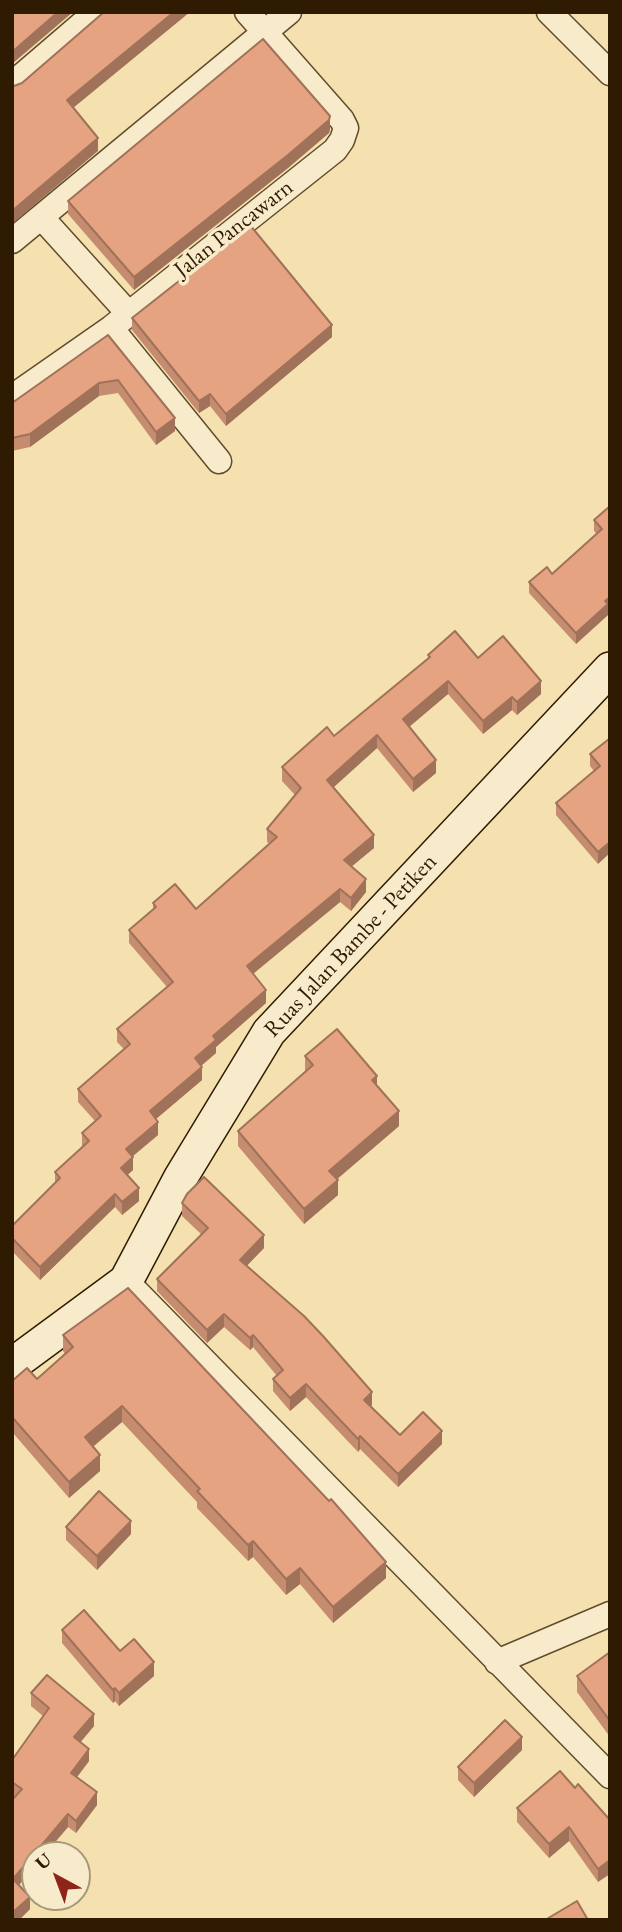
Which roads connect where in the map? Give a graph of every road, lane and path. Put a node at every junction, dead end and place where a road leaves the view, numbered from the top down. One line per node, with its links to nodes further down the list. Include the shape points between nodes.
1 (96, 12): 7 (street)
2 (247, 12): 5 (street)
3 (289, 12): 5 (street)
4 (549, 12): 6 (street)
5 (265, 33): 8 (street); 10 (street, Jalan Pancawarn, via 342,120 346,128 342,141)
6 (606, 64)
7 (12, 84)
8 (42, 218): 9 (street); 10 (street)
9 (12, 241)
10 (119, 320): 11 (street, Jalan Pancawarn); 12 (street)
11 (12, 397)
12 (219, 461)
13 (610, 669): 14 (main road, Ruas Jalan Bambe - Petiken, via 269,1032 181,1177)
14 (126, 1280): 15 (main road, Ruas Jalan Bambe - Petiken); 17 (street)
15 (12, 1365)
16 (610, 1614): 17 (street)
17 (498, 1662): 18 (street)
18 (610, 1776)

